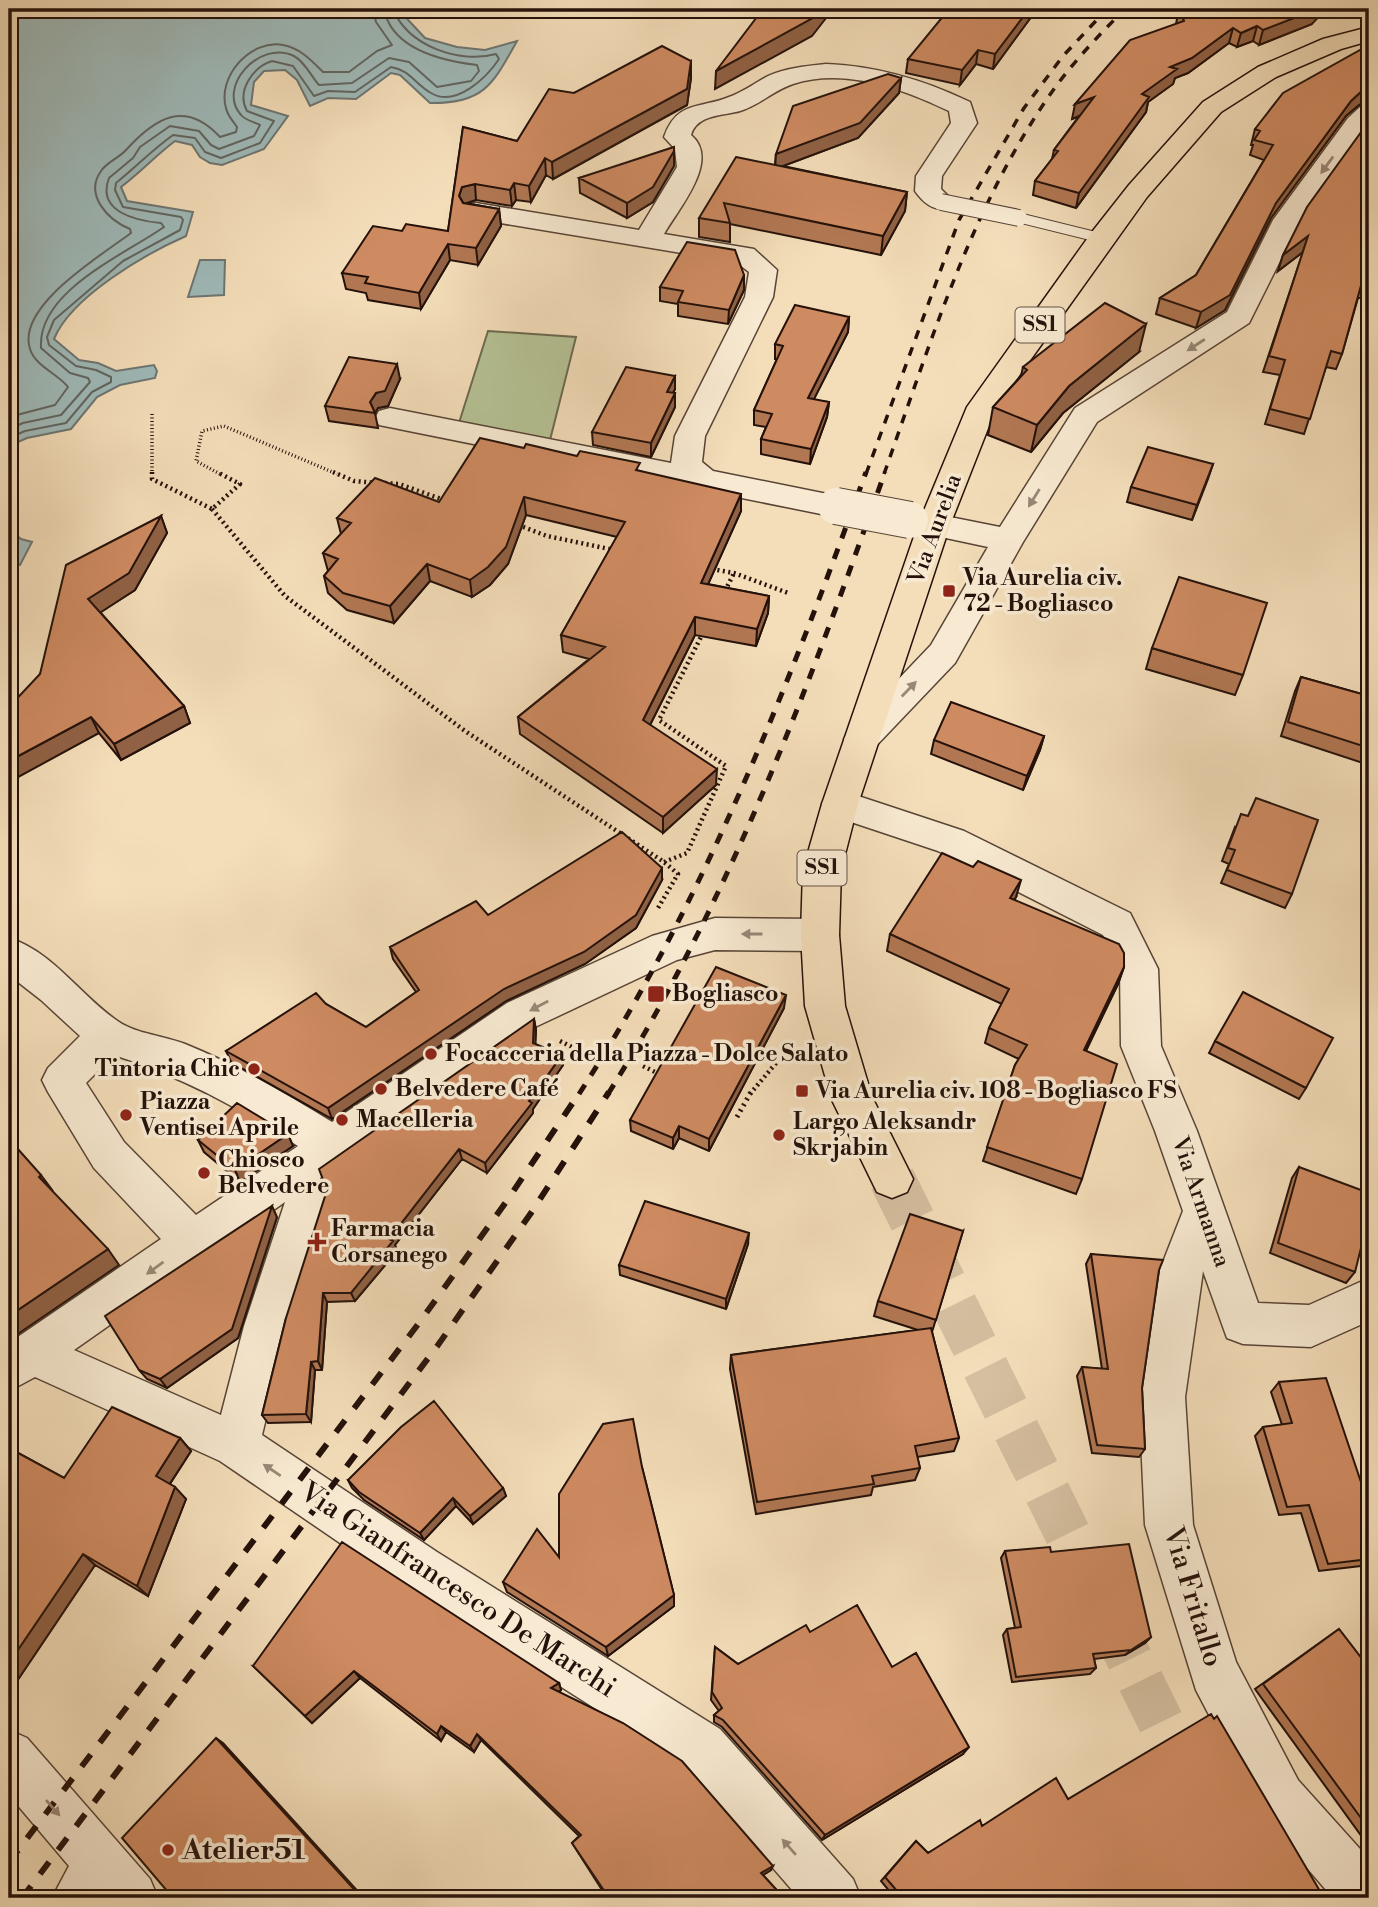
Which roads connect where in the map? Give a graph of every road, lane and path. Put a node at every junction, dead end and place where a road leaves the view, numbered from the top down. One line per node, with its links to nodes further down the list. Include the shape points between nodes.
1 (1369, 34): 5 (main road, Via Aurelia / SS1, via 1332,44 1267,72 1212,107)
2 (1369, 112): 14 (street, one-way to 14, via 1287,220 1239,317 1086,415)
3 (941, 202): 5 (lane, bridge); 6 (street, via 928,191 929,176 964,123 961,107 885,77 815,74 784,79 733,105 702,110 681,125 677,137 688,146 690,167)
4 (476, 211): 6 (street)
5 (1102, 237): 12 (main road, Via Aurelia / SS1, via 982,407)
6 (648, 238): 9 (street, via 744,255 763,270 759,297 690,436 686,465)
7 (152, 414): 11 (path, via 152,479)
8 (390, 418): 9 (street)
9 (703, 480): 12 (street, bridge)
10 (448, 501): 11 (path, via 398,484 354,481 224,426 202,431 196,461 240,484)
11 (212, 509): 23 (path, via 285,596 465,732)
12 (922, 522): 14 (street); 21 (main road, Via Aurelia / SS1)
13 (510, 523): 15 (path)
14 (1008, 540): 21 (street, one-way to 14, via 943,654)
15 (620, 551)
16 (709, 568): 17 (path)
17 (734, 573): 18 (path); 19 (path)
18 (788, 593)
19 (722, 597)
20 (709, 622): 23 (path, via 659,720 726,766 687,853)
21 (862, 739): 22 (main road, Via Aurelia / SS1)
22 (840, 804): 25 (main road, Via Aurelia / SS1, via 821,870); 37 (street, Via Armanna, via 951,841 1116,924 1139,969 1141,1046)
23 (664, 862): 24 (path, via 677,873)
24 (653, 919)
25 (820, 935): 34 (street, one-way to 34, via 715,934 666,947 521,1015); 36 (main road, Via Aurelia / SS1, via 825,1006 848,1086)
26 (9, 954): 27 (street)
27 (107, 1036): 34 (street, via 172,1057 253,1095); 38 (street, via 62,1080 109,1155)
28 (558, 1041): 29 (path)
29 (578, 1050)
30 (643, 1066): 31 (path)
31 (671, 1079)
32 (756, 1084): 33 (path)
33 (737, 1117)
34 (331, 1144): 35 (street)
35 (296, 1171): 38 (street); 41 (street, via 307,1199 266,1326)
36 (892, 1179)
37 (1204, 1211): 39 (street, Via Armanna, via 1243,1323 1311,1326); 45 (street, Via Fritallo, via 1178,1280 1162,1397 1168,1525 1214,1671 1280,1798)
38 (192, 1241): 40 (street, one-way to 40)
39 (1369, 1299)
40 (20, 1361): 41 (street, Via Gianfrancesco De Marchi)
41 (236, 1446): 44 (street, Via Gianfrancesco De Marchi, one-way to 41, via 702,1747)
42 (9, 1756): 43 (street, one-way to 43)
43 (104, 1887)
44 (834, 1898)
45 (1368, 1898)

